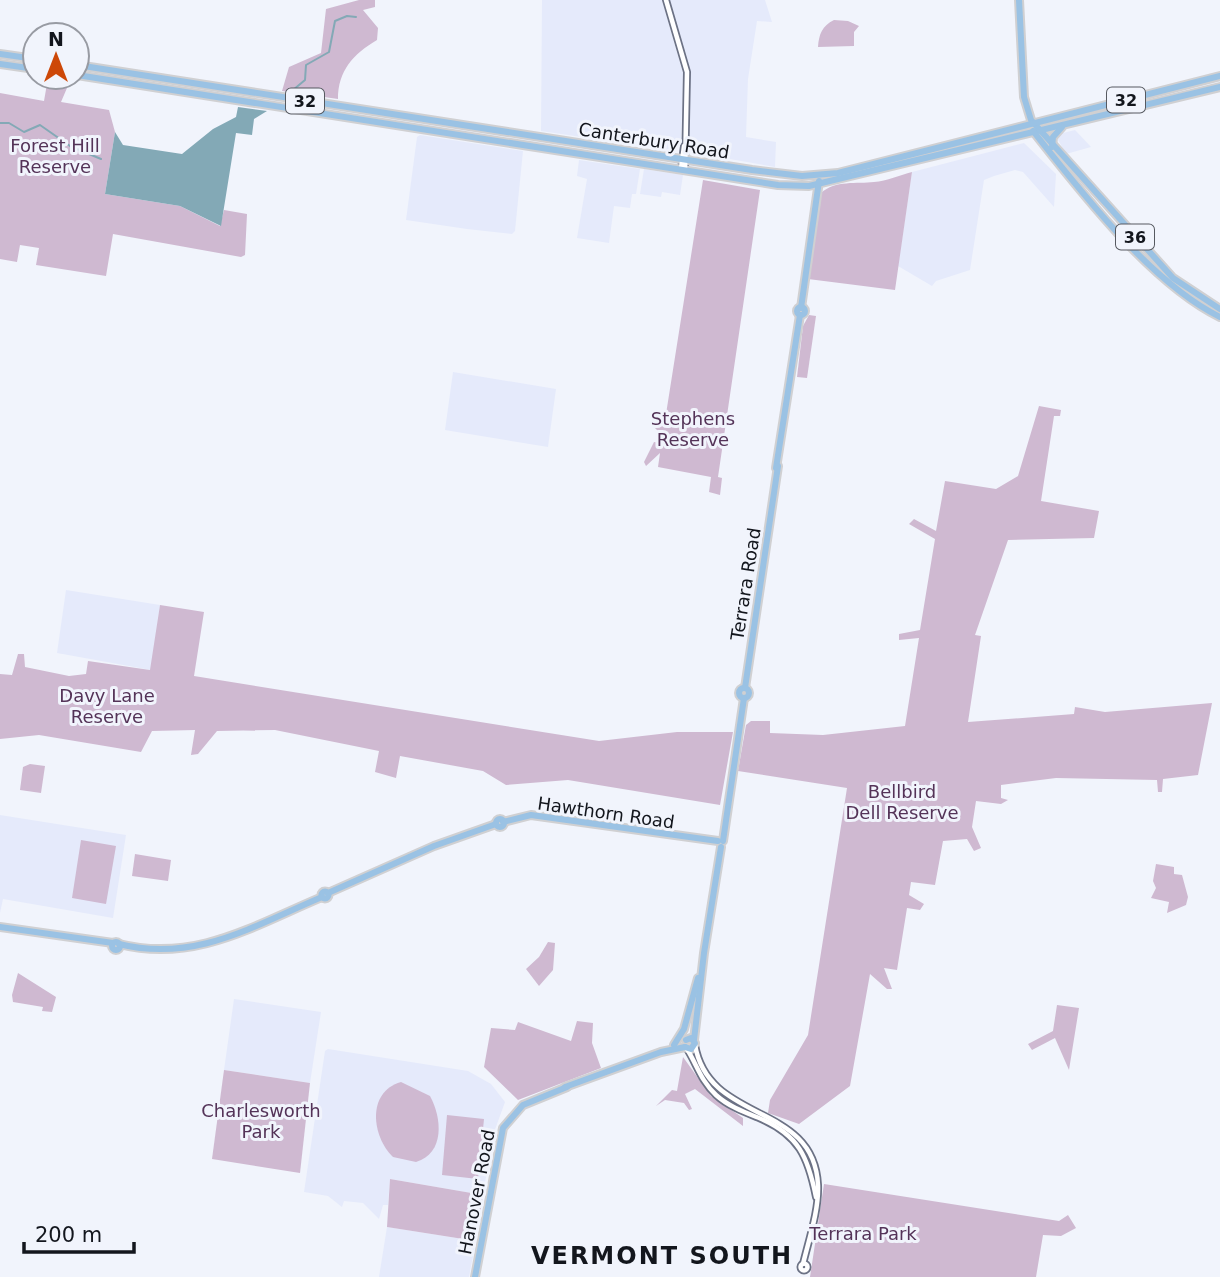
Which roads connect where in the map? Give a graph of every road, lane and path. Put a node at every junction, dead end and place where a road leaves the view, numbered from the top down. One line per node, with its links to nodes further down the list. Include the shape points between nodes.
1 (666, 0): 18 (street, via 687,72)
2 (1019, 0): 11 (main road, via 1024,97)
3 (0, 54): 4 (main road)
4 (21, 56)
5 (0, 64): 6 (main road)
6 (21, 67)
7 (91, 68): 13 (main road, Canterbury Road / 32)
8 (1220, 76): 11 (main road, Canterbury Road / 32)
9 (91, 78): 16 (main road, Canterbury Road / 32)
10 (1220, 86): 12 (main road, Canterbury Road / 32)
11 (1032, 122): 15 (main road, 36); 20 (main road, Canterbury Road / 32)
12 (1064, 126): 15 (main road, Canterbury Road / 32); 17 (main road, via 1053,137)
13 (479, 128): 14 (main road, Canterbury Road / 32); 16 (main road)
14 (489, 129): 16 (main road); 18 (main road, Canterbury Road / 32)
15 (1036, 131): 17 (main road, 36); 21 (main road, Canterbury Road / 32); 24 (main road, 36)
16 (486, 139): 19 (main road, Canterbury Road / 32)
17 (1052, 146): 24 (main road, 36)
18 (684, 160): 19 (street); 20 (main road, Canterbury Road / 32)
19 (683, 169): 22 (main road, Canterbury Road / 32)
20 (819, 176): 21 (main road, Terrara Road)
21 (819, 185): 22 (main road, Canterbury Road / 32); 23 (main road, Terrara Road)
22 (809, 186): 23 (main road)
23 (817, 200): 27 (main road, Terrara Road, via 745,688 749,693 744,698)
24 (1151, 261): 25 (main road, 36); 26 (main road, 36, via 1176,291)
25 (1220, 309)
26 (1220, 317)
27 (719, 844): 28 (main road, Hawthorn Road, via 521,816 434,846 201,947 172,951 135,948); 29 (main road)
28 (0, 927)
29 (704, 953): 30 (main road); 31 (main road)
30 (689, 1011): 31 (main road); 32 (main road)
31 (689, 1043): 32 (main road, Hanover Road); 33 (main road, Hanover Road); 35 (street, via 711,1082 794,1141 812,1174 816,1198)
32 (674, 1045): 33 (main road, Hanover Road)
33 (661, 1052): 34 (main road, Hanover Road, via 518,1108 503,1128)
34 (475, 1277)
35 (804, 1277)

